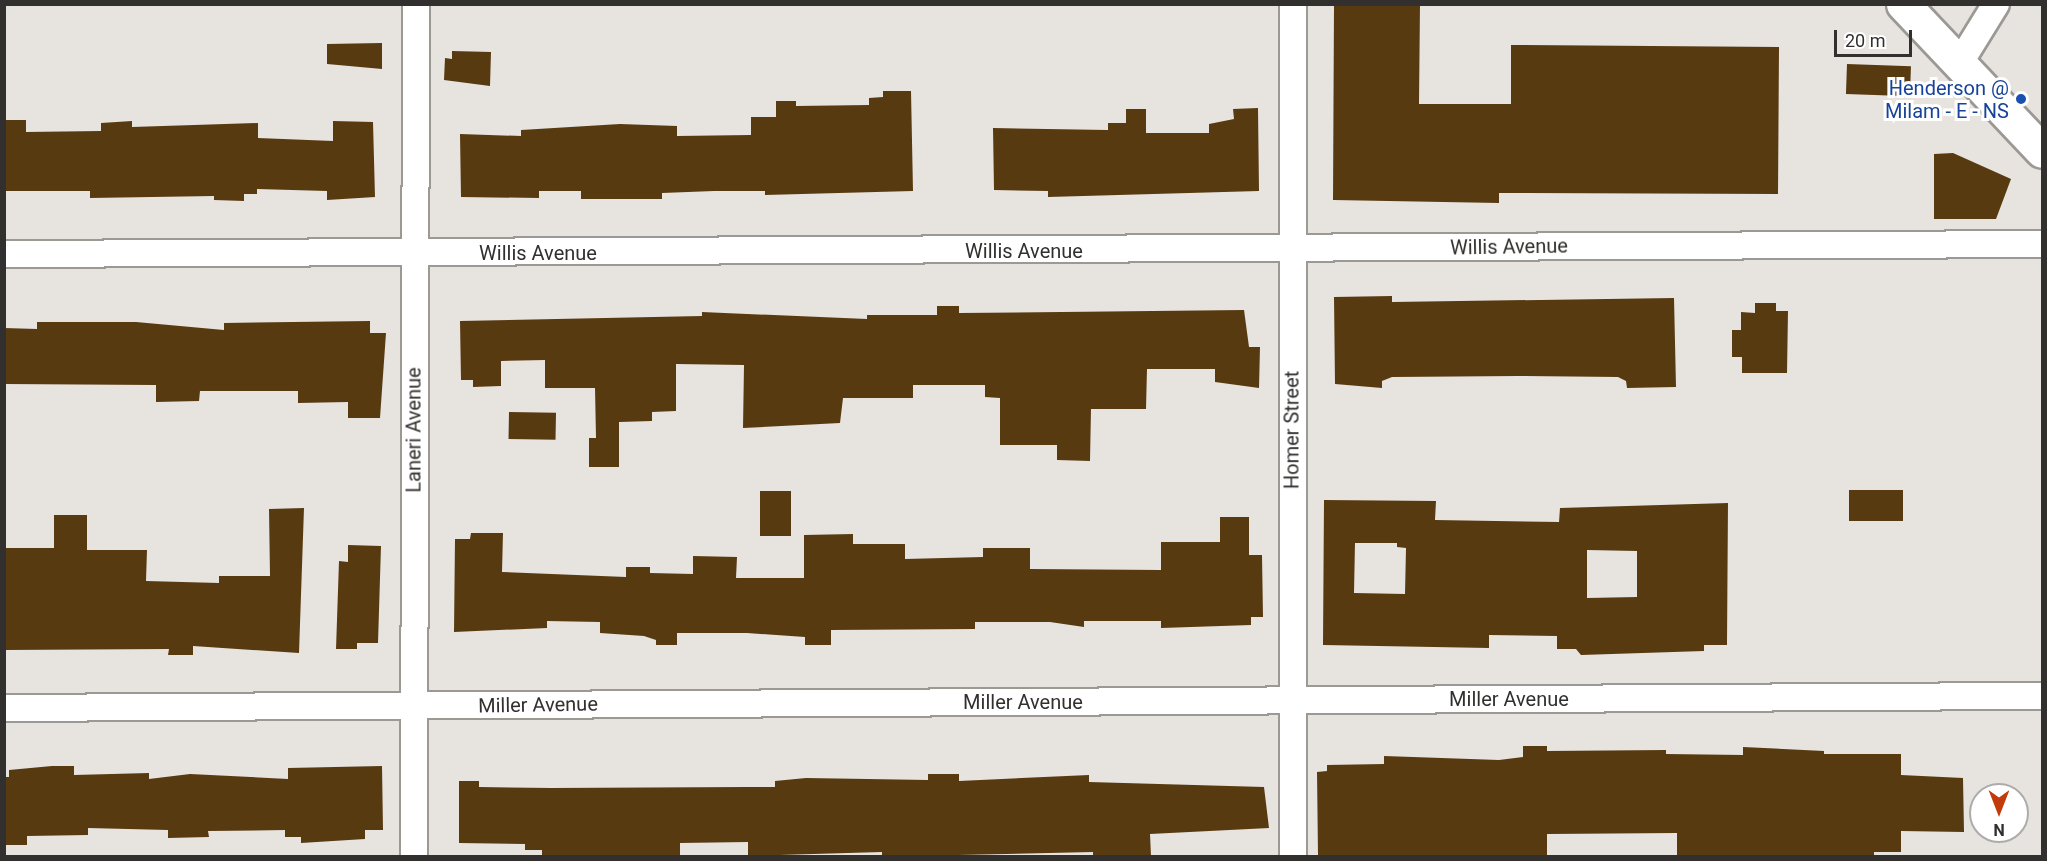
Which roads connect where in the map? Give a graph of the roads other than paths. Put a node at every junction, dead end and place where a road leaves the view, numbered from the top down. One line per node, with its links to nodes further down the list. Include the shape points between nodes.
1 (416, 4): 10 (street, Laneri Avenue)
2 (1293, 4): 8 (street, Homer Street)
3 (1903, 4): 5 (street)
4 (1996, 4): 5 (street)
5 (1959, 64): 6 (street)
6 (2043, 151)
7 (2043, 244): 8 (street, Willis Avenue)
8 (1294, 249): 10 (street, Willis Avenue); 12 (street, Homer Street)
9 (4, 254): 10 (street, Willis Avenue)
10 (414, 254): 13 (street, Laneri Avenue)
11 (2043, 696): 12 (street, Miller Avenue)
12 (1293, 701): 13 (street, Miller Avenue); 16 (street, Homer Street)
13 (413, 707): 14 (street, Miller Avenue); 15 (street, Laneri Avenue)
14 (4, 708)
15 (414, 856)
16 (1293, 856)

